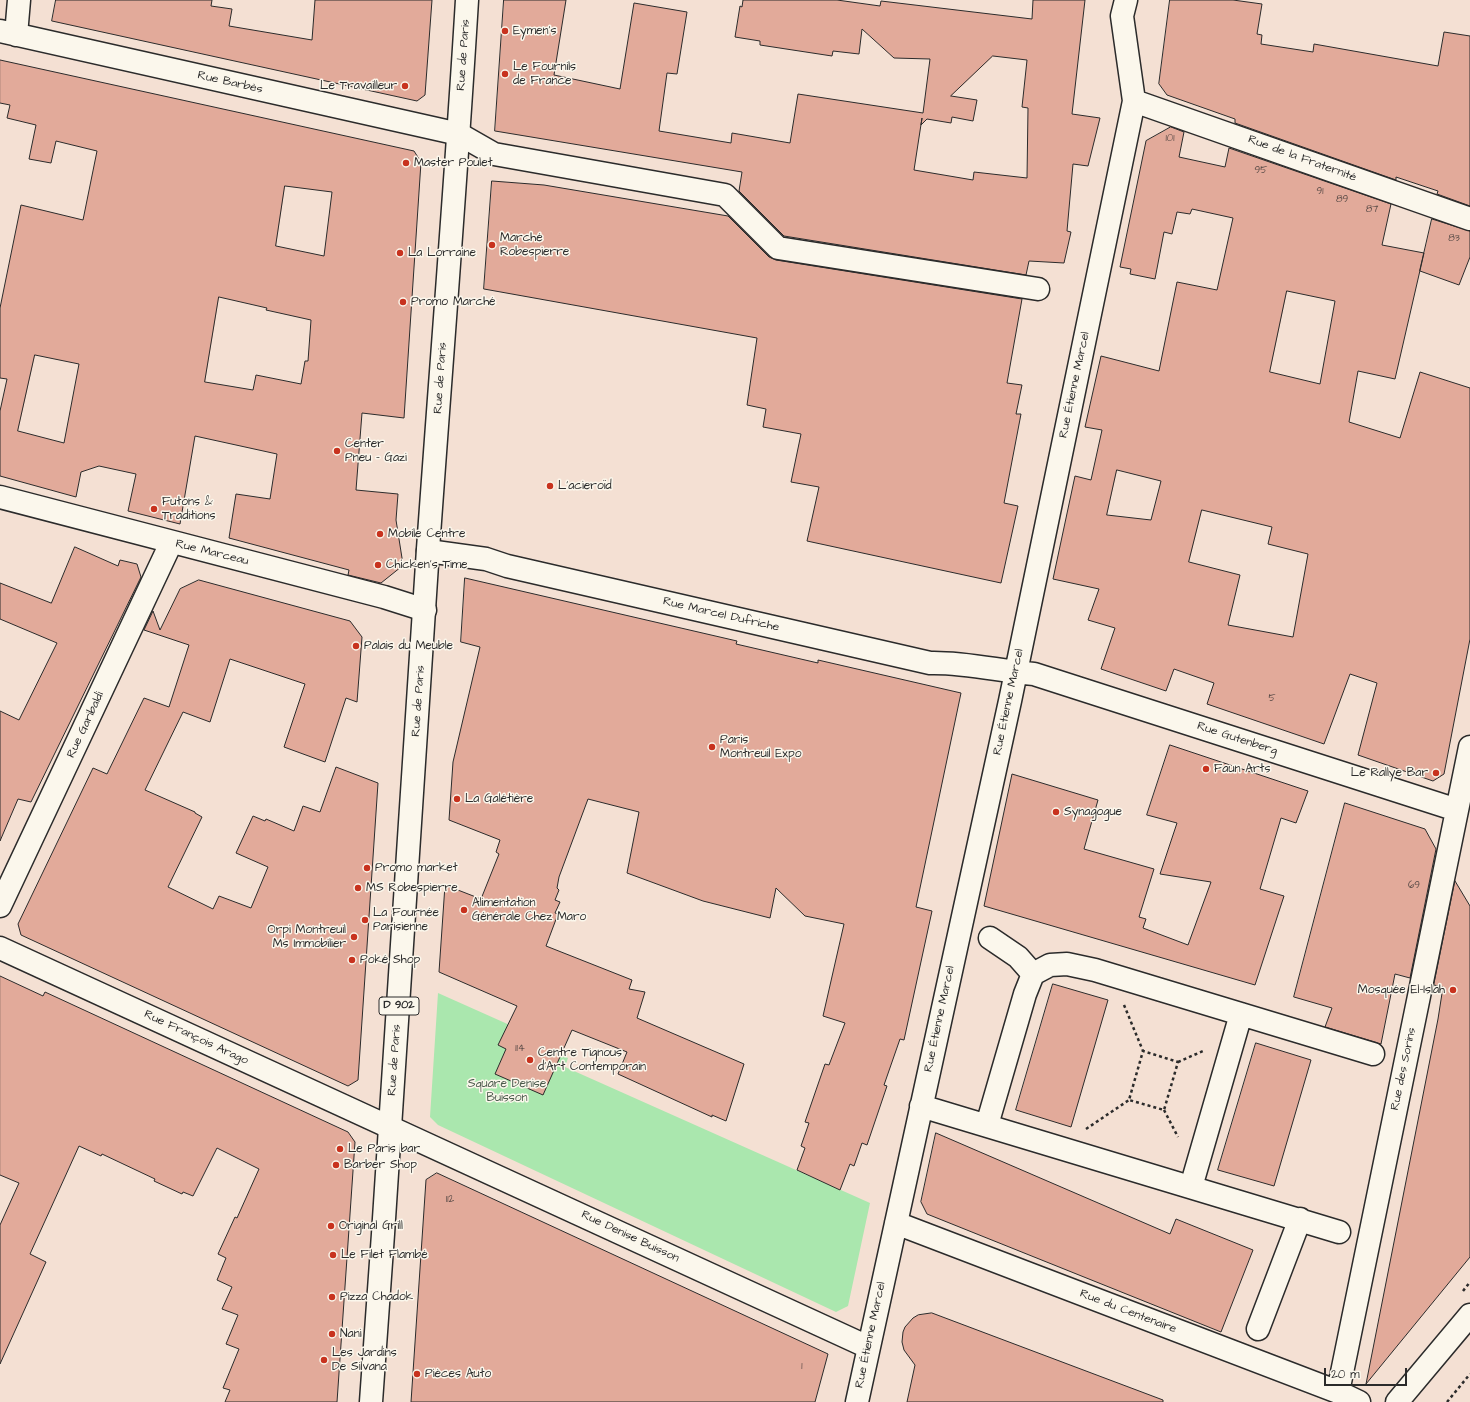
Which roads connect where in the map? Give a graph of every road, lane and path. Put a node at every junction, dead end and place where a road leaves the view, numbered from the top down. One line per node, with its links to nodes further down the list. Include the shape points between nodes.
1 (19, 0): 4 (street)
2 (467, 0): 6 (street, Rue de Paris / D 902)
3 (1122, 2): 5 (street, Rue Étienne Marcel)
4 (8, 33): 6 (street, Rue Barbès)
5 (1134, 100): 7 (street, Rue de la Fraternité); 13 (street, Rue Étienne Marcel)
6 (459, 134): 8 (street, Rue Barbès, via 494,154 725,195 778,248); 11 (street, Rue de Paris / D 902)
7 (1470, 219)
8 (1038, 289)
9 (0, 497): 10 (street, Rue Marceau)
10 (171, 543): 12 (street, Rue Marceau, via 377,595); 16 (street, Rue Garibaldi)
11 (428, 552): 12 (street, Rue de Paris / D 902); 13 (street, Rue Marcel Dufriche, via 486,559 507,566 930,663 951,663)
12 (425, 610): 27 (street, Rue de Paris / D 902)
13 (1016, 672): 15 (street, Rue Gutenberg, via 1034,674); 25 (street, Rue Étienne Marcel)
14 (1470, 747): 15 (street, Rue des Sorins)
15 (1457, 810): 38 (street, Rue des Sorins)
16 (0, 906)
17 (990, 938): 19 (street, via 1018,956)
18 (0, 948): 27 (street, Rue François Arago)
19 (1033, 974): 20 (street, via 1050,965 1067,964); 26 (street)
20 (1111, 974): 21 (street); 22 (path)
21 (1241, 1014): 23 (street); 29 (street)
22 (1143, 1051): 24 (path); 24 (path, via 1178,1062 1164,1110)
23 (1373, 1054)
24 (1129, 1100): 28 (path)
25 (921, 1106): 26 (street); 31 (street, Rue Étienne Marcel)
26 (987, 1125): 28 (street)
27 (391, 1128): 35 (street, Rue Denise Buisson); 39 (street, Rue de Paris / D 902)
28 (1059, 1147): 29 (street)
29 (1191, 1187): 30 (street)
30 (1300, 1220): 32 (street); 34 (street)
31 (896, 1223): 35 (street, Rue Étienne Marcel); 38 (street, Rue du Centenaire)
32 (1339, 1232)
33 (1470, 1316): 43 (street)
34 (1258, 1329)
35 (868, 1347): 36 (street, Rue Étienne Marcel)
36 (863, 1374): 40 (street, Rue Étienne Marcel); 41 (street)
37 (1470, 1374): 44 (path)
38 (1338, 1392): 42 (street, Rue du Centenaire)
39 (370, 1402)
40 (857, 1402)
41 (870, 1402)
42 (1360, 1402)
43 (1397, 1402)
44 (1447, 1402)

